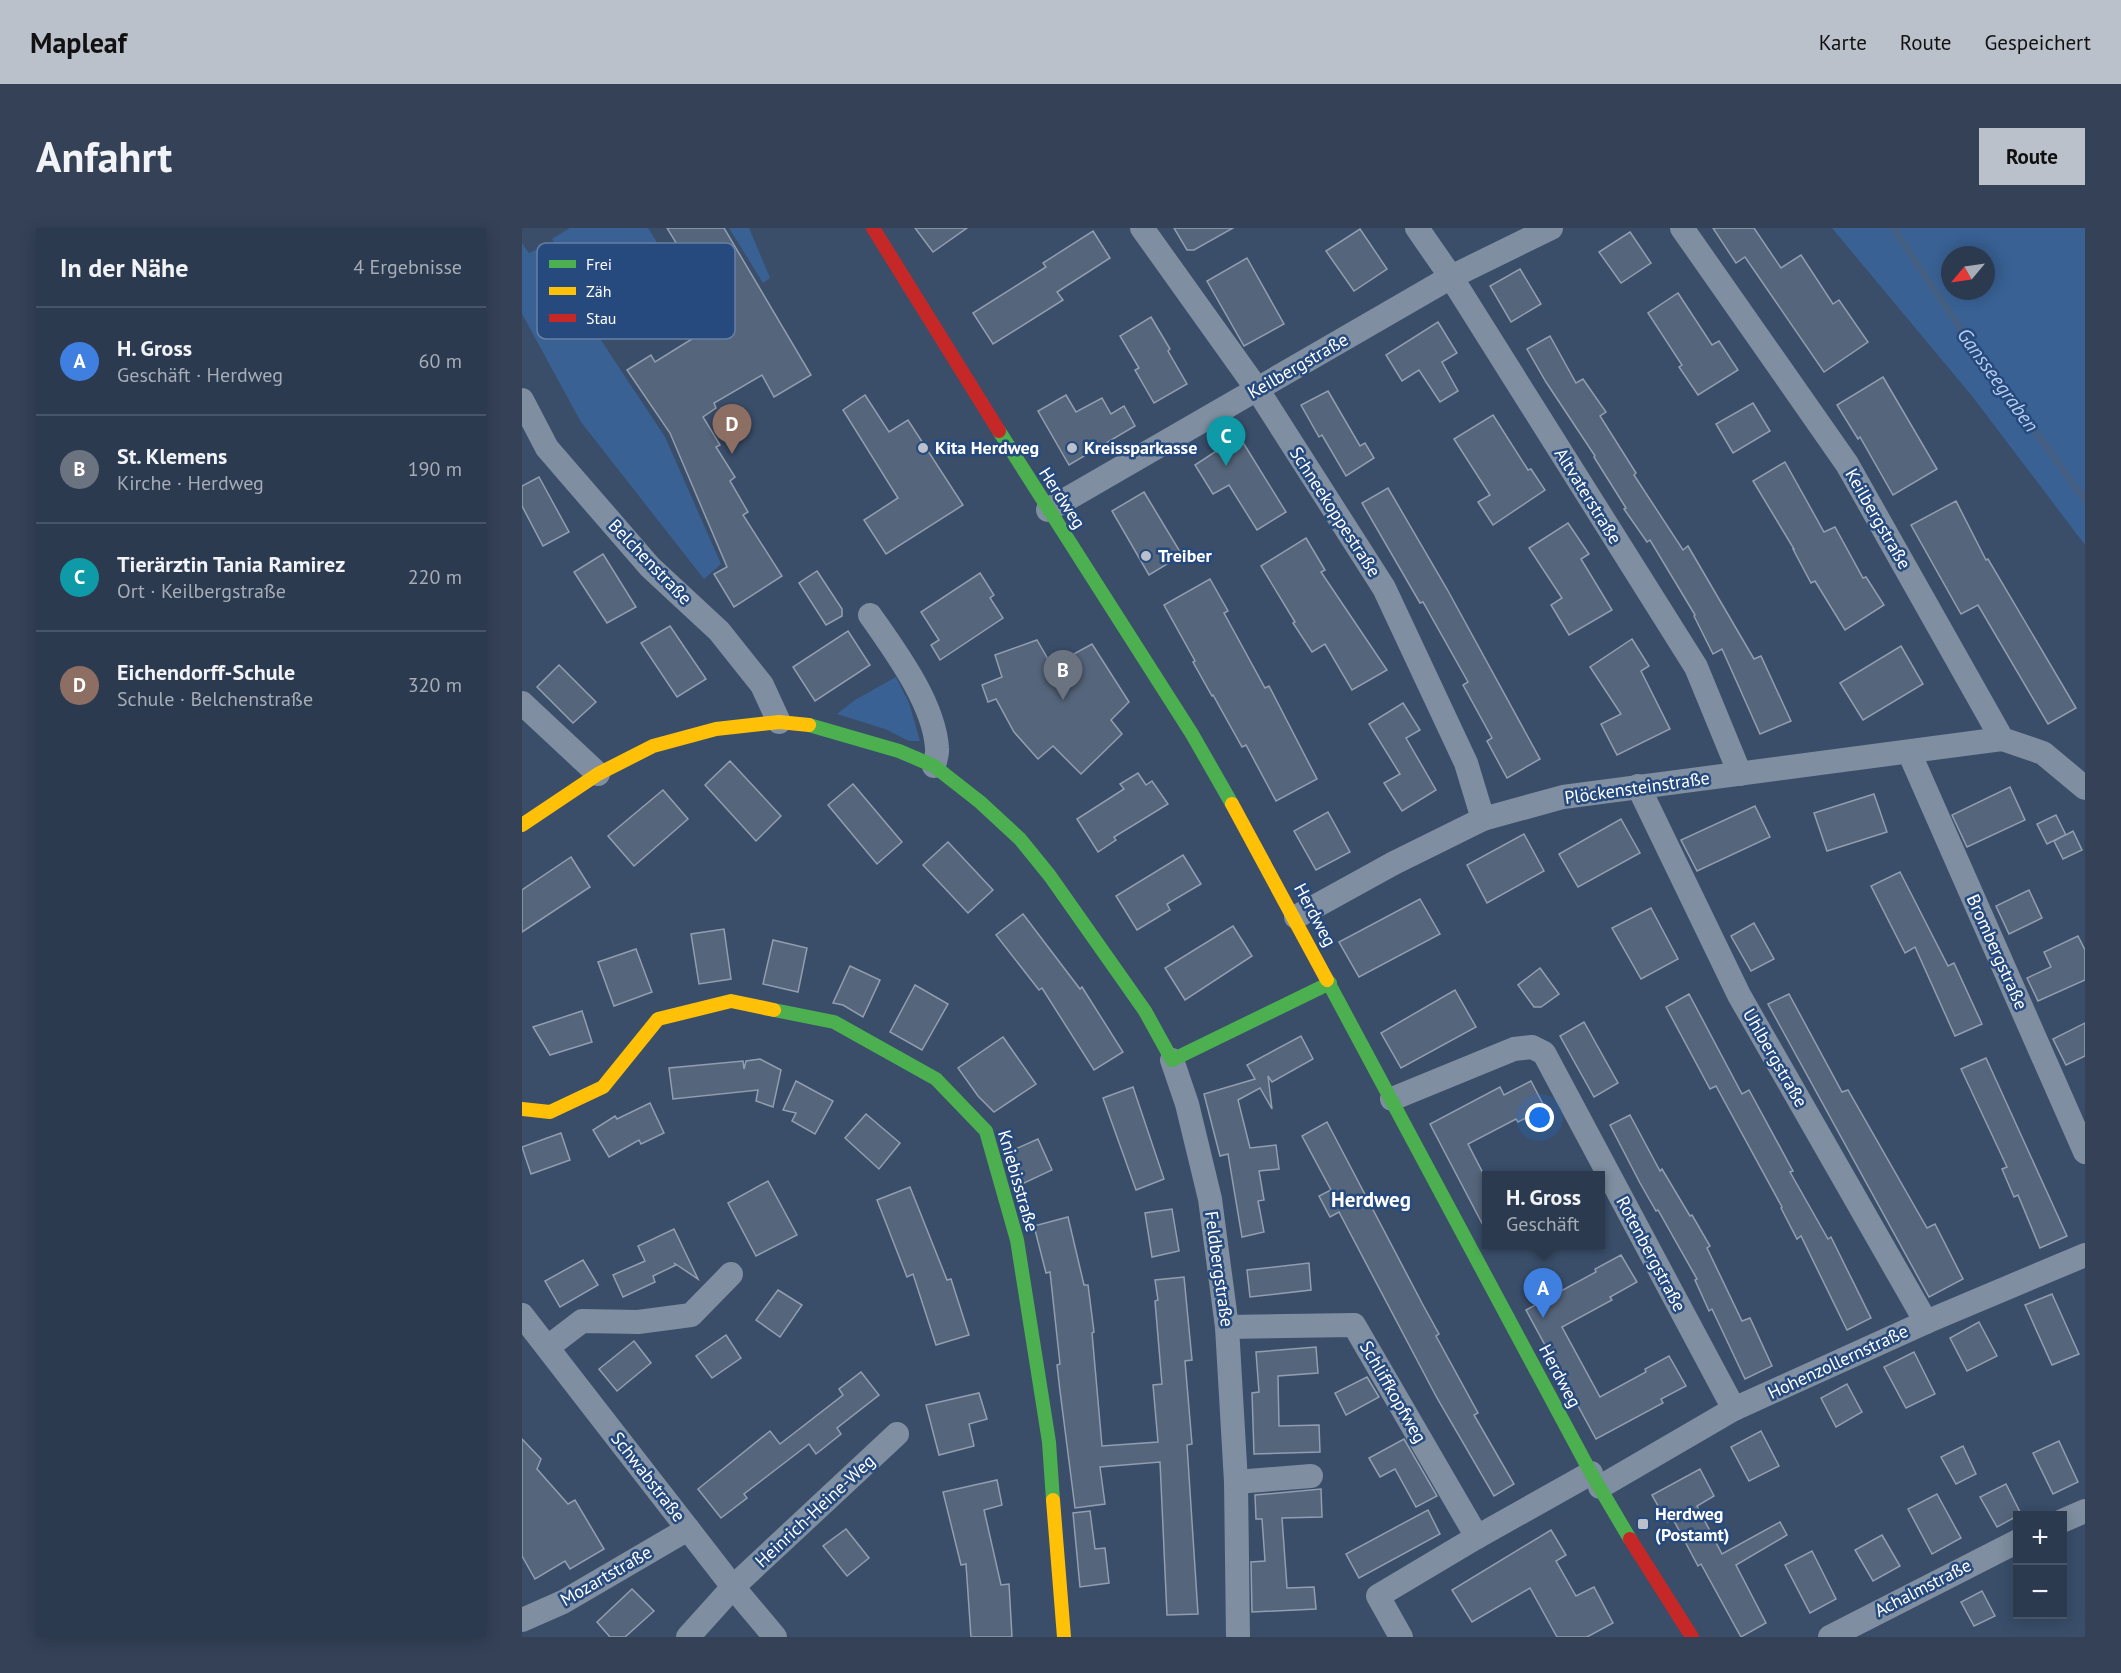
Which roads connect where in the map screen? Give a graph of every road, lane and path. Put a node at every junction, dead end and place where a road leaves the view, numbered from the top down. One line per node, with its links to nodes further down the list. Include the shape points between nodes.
1 (873, 228): 9 (street, Herdweg)
2 (1143, 228): 7 (street, Schneekoppestraße)
3 (1417, 228): 6 (street, Altvaterstraße)
4 (1551, 228): 6 (street, Keilbergstraße)
5 (1682, 228): 13 (street, Keilbergstraße, via 1847,464)
6 (1451, 277): 7 (street, Keilbergstraße); 17 (street, Altvaterstraße, via 1696,667)
7 (1257, 389): 9 (street, Keilbergstraße); 20 (street, Schneekoppestraße, via 1384,588 1466,763)
8 (522, 400): 12 (street, Belchenstraße, via 547,448 650,567 719,631 762,684)
9 (1048, 510): 22 (street, Herdweg, via 1192,734)
10 (870, 615): 15 (street, via 921,698 938,749)
11 (522, 703): 16 (street)
12 (780, 722): 15 (street, Feldbergstraße, via 868,741); 16 (street, Feldbergstraße, via 716,729 652,746)
13 (2002, 739): 14 (street, Plöckensteinstraße); 19 (street, via 2043,753)
14 (1909, 752): 17 (street, Plöckensteinstraße); 27 (street, Brombergstraße)
15 (934, 766): 24 (street, Feldbergstraße, via 1012,832 1050,876 1145,1011)
16 (598, 774): 21 (street, Feldbergstraße)
17 (1740, 774): 18 (street, Plöckensteinstraße)
18 (1638, 786): 20 (street, Plöckensteinstraße, via 1563,797); 31 (street, Uhlbergstraße, via 1740,994)
19 (2085, 788)
20 (1483, 819): 22 (street, Plöckensteinstraße)
21 (522, 825)
22 (1296, 917): 23 (street, Herdweg)
23 (1330, 982): 24 (street); 25 (street, Herdweg)
24 (1172, 1060): 32 (street, Feldbergstraße, via 1210,1199)
25 (1392, 1099): 34 (street, Rotenbergstraße, via 1514,1049 1532,1047 1544,1053); 37 (street, Herdweg)
26 (522, 1109): 48 (street, Kniebisstraße, via 550,1112 603,1087 658,1019 730,1001 834,1022 936,1079 986,1131 1017,1240 1049,1442)
27 (2085, 1152)
28 (2085, 1255): 31 (street, Hohenzollernstraße)
29 (731, 1274): 33 (street, via 691,1315 638,1322 582,1321)
30 (522, 1315): 33 (street, Schwabstraße)
31 (1926, 1322): 34 (street, Hohenzollernstraße)
32 (1227, 1327): 38 (street, Feldbergstraße); 42 (street, Schliffkopfweg, via 1354,1325)
33 (548, 1347): 41 (street, Schwabstraße)
34 (1734, 1409): 37 (street, Hohenzollernstraße)
35 (897, 1434): 44 (street, Heinrich-Heine-Weg)
36 (1311, 1476): 38 (street)
37 (1595, 1480): 42 (street); 51 (street, Herdweg)
38 (1236, 1482): 49 (street, Feldbergstraße)
39 (2085, 1511): 40 (street)
40 (2067, 1519)
41 (688, 1529): 44 (street, Schwabstraße); 45 (street, Mozartstraße, via 563,1602)
42 (1477, 1537): 50 (street, via 1378,1596)
43 (2013, 1544): 52 (street, Achalmstraße)
44 (733, 1587): 46 (street, Heinrich-Heine-Weg); 47 (street, Schwabstraße)
45 (522, 1620)
46 (688, 1637)
47 (775, 1637)
48 (1064, 1637)
49 (1238, 1637)
50 (1401, 1637)
51 (1692, 1637)
52 (1830, 1637)

